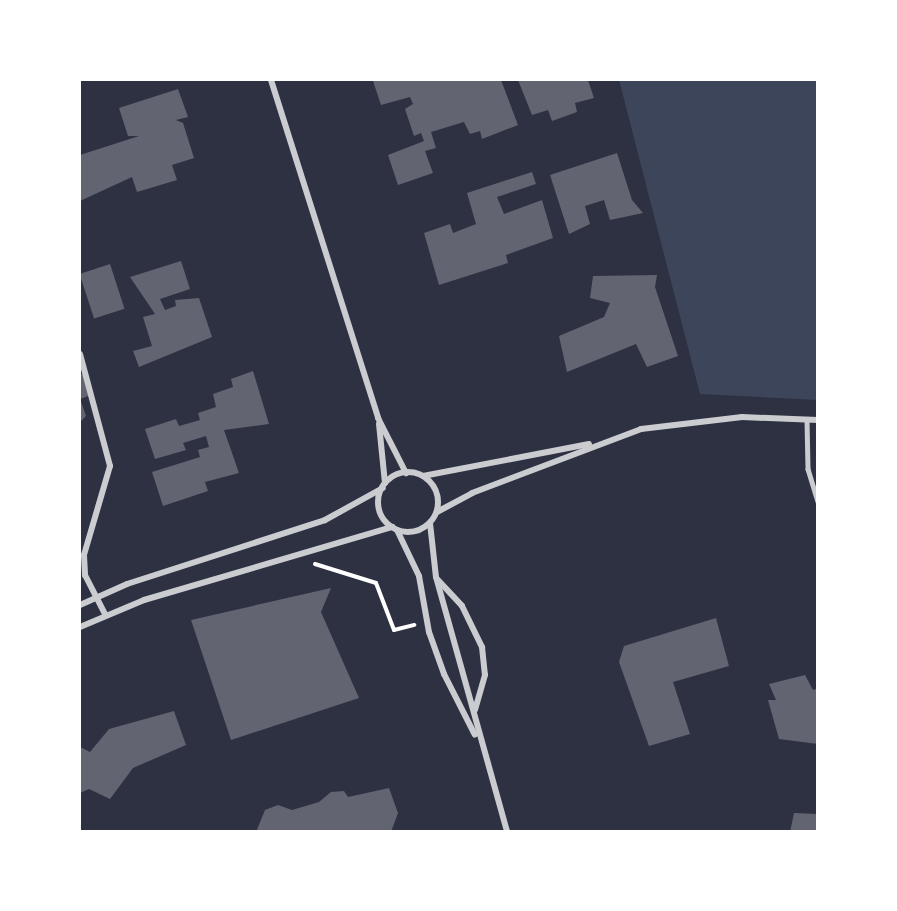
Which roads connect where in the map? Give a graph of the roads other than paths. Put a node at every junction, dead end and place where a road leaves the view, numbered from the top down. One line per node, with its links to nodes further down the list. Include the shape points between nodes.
1 (271, 80): 3 (street)
2 (80, 354): 15 (street, via 110,466 84,555 85,574)
3 (378, 418): 7 (street); 9 (street)
4 (807, 420): 5 (street); 6 (street, via 678,423); 10 (lane, via 808,469)
5 (818, 420)
6 (600, 442): 8 (street); 11 (street)
7 (406, 473): 8 (street); 9 (street)
8 (422, 476): 11 (street, via 437,494)
9 (384, 485): 13 (street, via 379,505); 15 (street, via 325,520)
10 (818, 501)
11 (436, 512): 12 (street)
12 (430, 523): 13 (street, via 416,531); 14 (street)
13 (394, 528): 17 (street, via 309,550); 20 (street, via 420,576 426,621 444,674)
14 (436, 577): 19 (street); 19 (street, via 462,606 482,647 485,675)
15 (96, 596): 16 (street); 17 (street)
16 (80, 605)
17 (105, 614): 18 (street)
18 (80, 627)
19 (475, 710): 20 (street)
20 (477, 737): 21 (street)
21 (507, 831)

